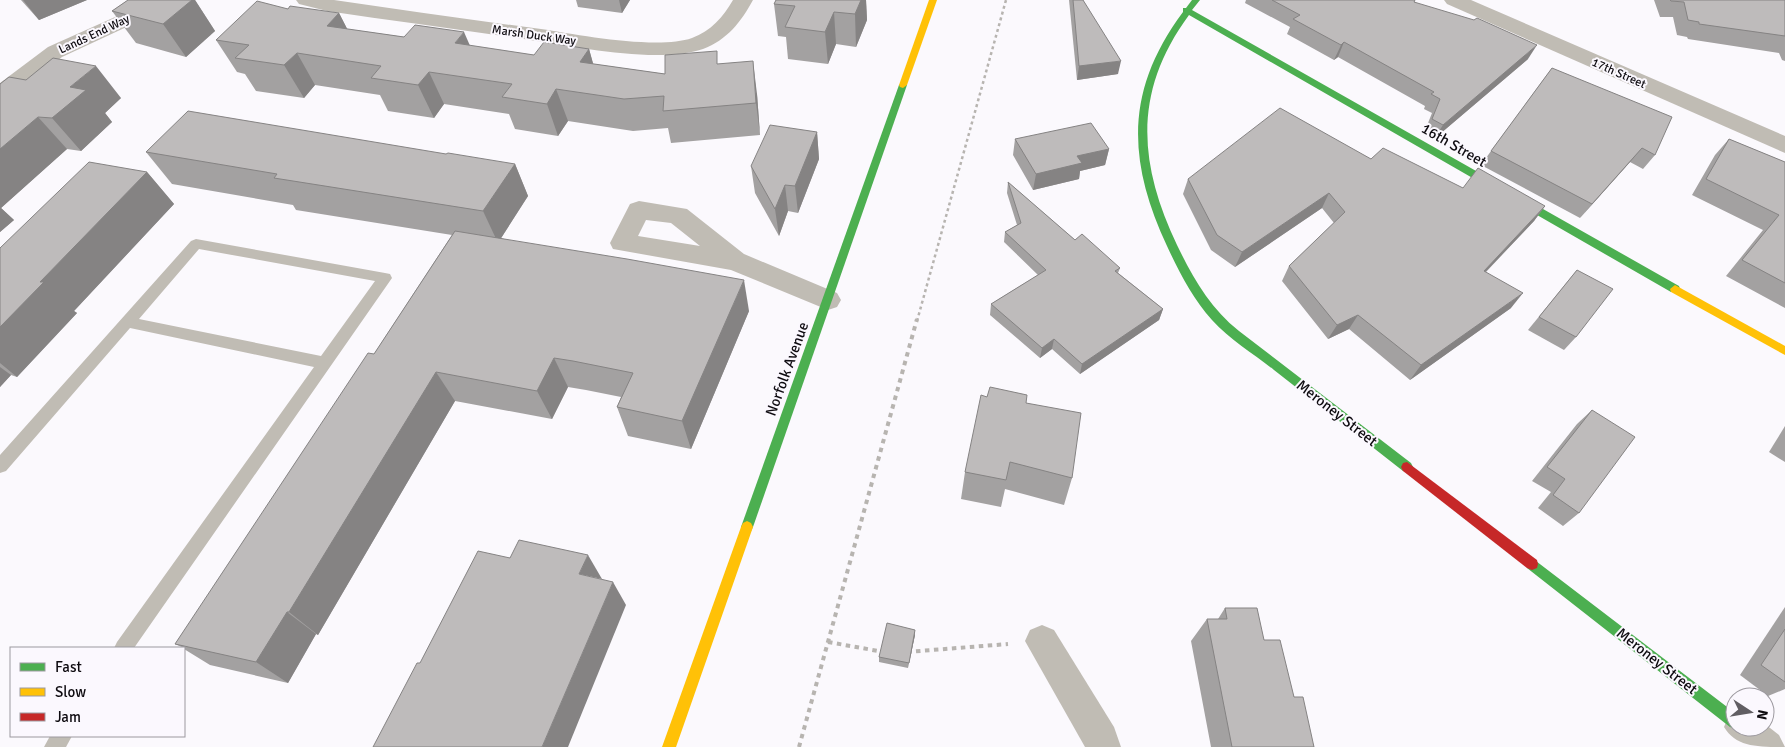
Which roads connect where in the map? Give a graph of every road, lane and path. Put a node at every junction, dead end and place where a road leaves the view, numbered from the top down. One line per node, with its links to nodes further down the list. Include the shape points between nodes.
1 (169, 0): 11 (street, Lands End Way, via 55,52)
2 (306, 0): 3 (street, Marsh Duck Way, via 590,43 664,48 696,44 718,33)
3 (743, 0)
4 (933, 0): 14 (street, Norfolk Avenue)
5 (1006, 0): 20 (path)
6 (1196, 0): 9 (street, Meroney Street)
7 (1454, 0): 10 (street, 17th Street)
8 (1501, 0): 10 (street)
9 (1186, 10): 16 (street, 16th Street); 24 (street, Meroney Street, via 1168,37 1153,69 1144,105 1141,145 1150,189 1163,226 1188,276 1216,318)
10 (1518, 28): 12 (street, 17th Street)
11 (0, 94)
12 (1785, 145)
13 (735, 261): 14 (street)
14 (828, 300): 26 (street, Norfolk Avenue)
15 (127, 322): 17 (lane); 17 (lane, via 196,244 385,278); 18 (lane)
16 (1785, 351)
17 (325, 362): 21 (lane)
18 (0, 466)
19 (1042, 640): 23 (path); 28 (street, via 1102,739)
20 (828, 642): 22 (path); 27 (path)
21 (124, 647)
22 (888, 652)
23 (904, 653)
24 (1725, 714)
25 (1754, 737): 29 (street)
26 (668, 747)
27 (799, 747)
28 (1103, 747)
29 (1767, 747)

